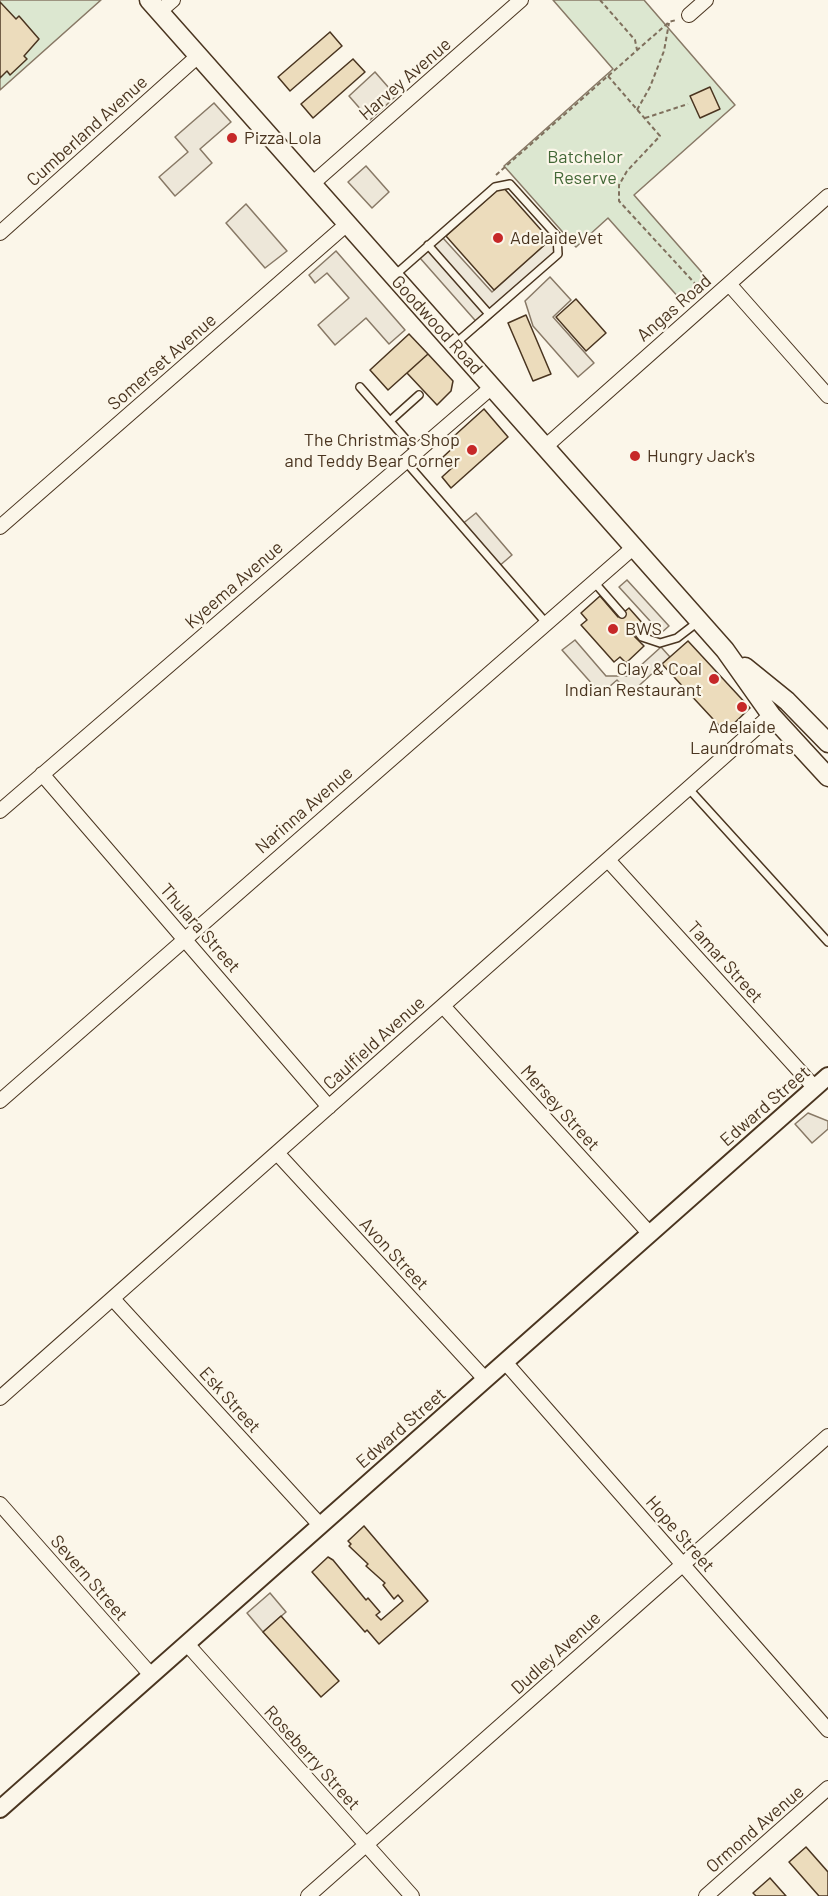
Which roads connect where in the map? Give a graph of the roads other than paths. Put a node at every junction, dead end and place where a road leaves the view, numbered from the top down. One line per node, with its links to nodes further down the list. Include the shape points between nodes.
1 (521, 0): 6 (street, Harvey Avenue)
2 (706, 0): 4 (street)
3 (160, 4): 5 (main road, Goodwood Road)
4 (689, 15)
5 (198, 56): 6 (main road, Goodwood Road); 9 (street, Cumberland Avenue)
6 (312, 184): 8 (main road, Goodwood Road)
7 (828, 196): 12 (street, Angas Road)
8 (348, 224): 11 (main road, Goodwood Road); 23 (street, Somerset Avenue)
9 (0, 233)
10 (429, 245): 11 (lane); 13 (lane); 13 (lane, via 495,187 510,183 557,236 558,254)
11 (394, 276): 14 (main road, Goodwood Road)
12 (729, 284): 18 (street); 20 (street, Angas Road)
13 (489, 314): 14 (lane)
14 (454, 345): 16 (main road, Goodwood Road)
15 (360, 387): 19 (lane)
16 (492, 387): 20 (main road, Goodwood Road); 21 (street, Kyeema Avenue)
17 (419, 394): 19 (lane)
18 (828, 396)
19 (390, 421): 21 (lane)
20 (545, 447): 24 (main road, Goodwood Road)
21 (417, 452): 22 (street, Kyeema Avenue)
22 (406, 462): 28 (lane); 33 (street, Kyeema Avenue)
23 (0, 527)
24 (633, 547): 25 (street, Narinna Avenue); 27 (main road, Goodwood Road)
25 (594, 582): 26 (lane); 28 (street, Narinna Avenue)
26 (622, 614)
27 (699, 621): 29 (lane, via 677,638 660,643); 30 (main road, Goodwood Road)
28 (547, 624): 38 (street, Narinna Avenue)
29 (638, 632)
30 (725, 650): 31 (main road, Goodwood Road); 32 (main road, Goodwood Road, via 787,701)
31 (771, 715): 34 (main road, Goodwood Road); 35 (street, Caulfield Avenue)
32 (828, 743)
33 (42, 774): 36 (street, Kyeema Avenue); 38 (street, Thulara Street)
34 (828, 777)
35 (688, 789): 37 (street, Caulfield Avenue); 39 (lane)
36 (0, 811)
37 (608, 860): 40 (street, Caulfield Avenue); 41 (street, Tamar Street)
38 (185, 938): 42 (street, Narinna Avenue); 43 (street, Thulara Street)
39 (828, 942)
40 (443, 1006): 43 (street, Caulfield Avenue); 45 (street, Mersey Street)
41 (822, 1082): 45 (street, Edward Street)
42 (0, 1101)
43 (329, 1107): 44 (street, Caulfield Avenue)
44 (277, 1153): 46 (street, Caulfield Avenue); 48 (street, Avon Street)
45 (650, 1234): 47 (street, Edward Street)
46 (113, 1299): 49 (street, Caulfield Avenue); 52 (street, Esk Street)
47 (506, 1362): 48 (street, Edward Street); 53 (street, Hope Street)
48 (485, 1379): 52 (street, Edward Street)
49 (0, 1398)
50 (828, 1436): 53 (street, Dudley Avenue)
51 (0, 1504): 55 (street, Severn Street)
52 (320, 1526): 54 (street, Edward Street)
53 (683, 1565): 56 (street, Hope Street); 59 (street, Dudley Avenue)
54 (187, 1644): 55 (street, Edward Street); 59 (street, Roseberry Street)
55 (151, 1675): 58 (street, Edward Street)
56 (828, 1730)
57 (828, 1788): 62 (street, Ormond Avenue)
58 (0, 1809)
59 (366, 1845): 60 (street, Dudley Avenue); 61 (street, Roseberry Street)
60 (308, 1896)
61 (412, 1896)
62 (706, 1896)

